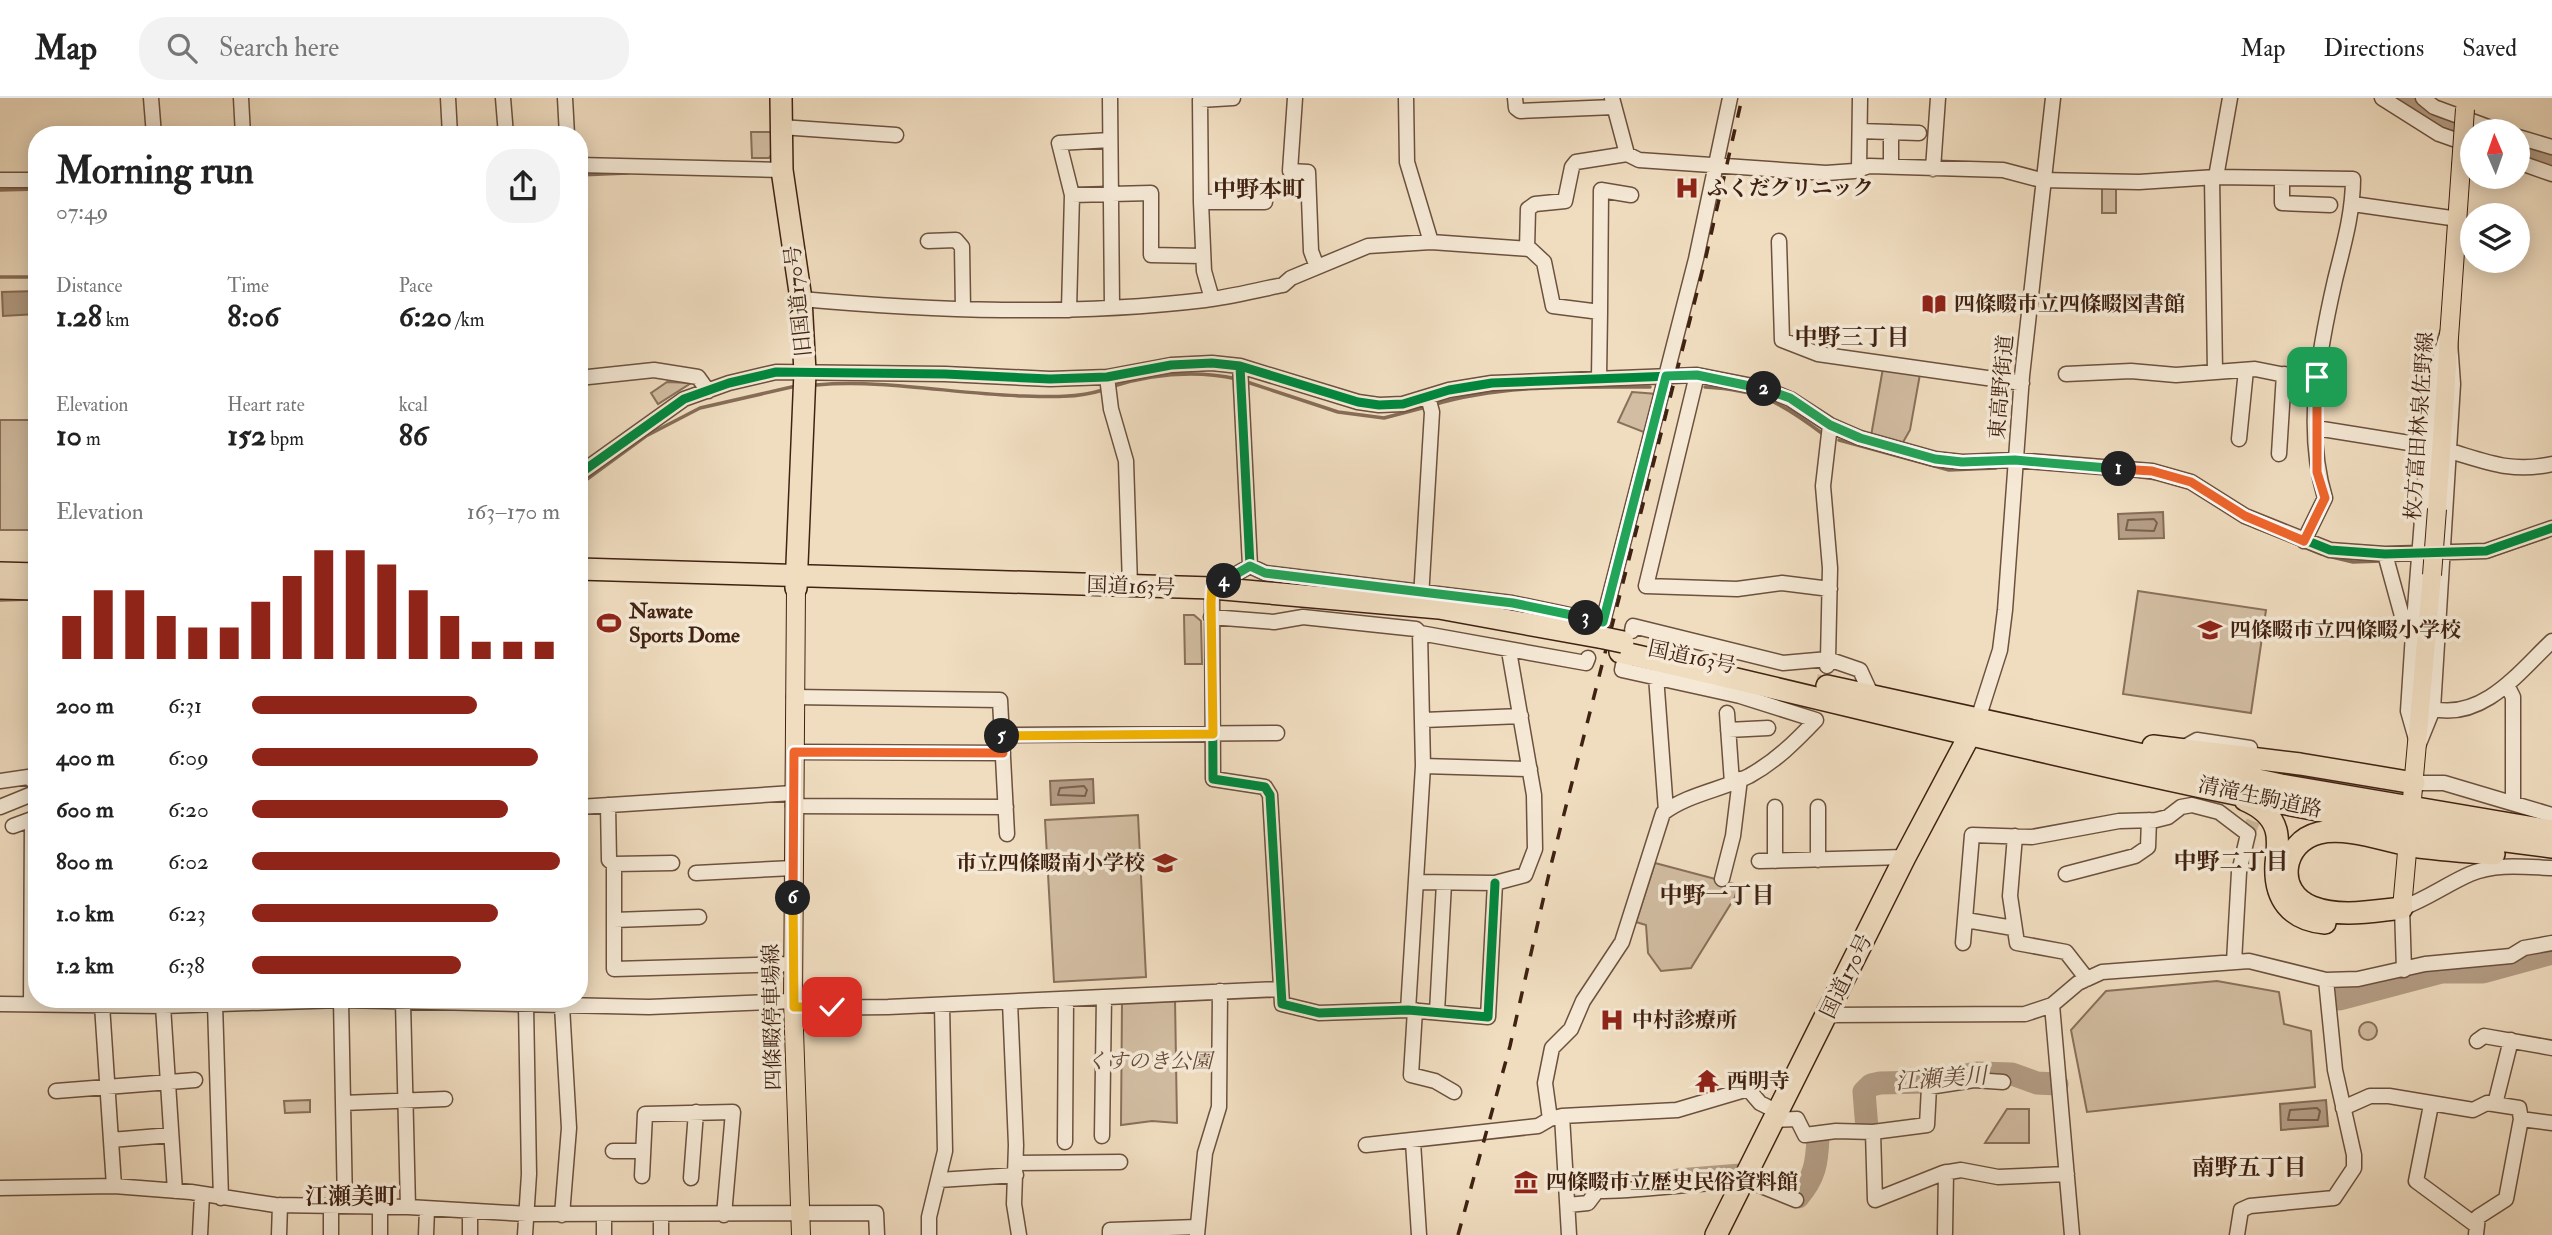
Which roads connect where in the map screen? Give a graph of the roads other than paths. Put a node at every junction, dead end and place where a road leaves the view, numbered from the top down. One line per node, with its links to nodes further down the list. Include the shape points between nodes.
1 (151, 98): 22 (street)
2 (241, 98): 23 (street)
3 (448, 98): 24 (street)
4 (503, 98): 25 (street)
5 (565, 98): 26 (street)
6 (781, 98): 27 (highway, 旧国道170号)
7 (1110, 98): 33 (street)
8 (1233, 98): 53 (street, via 1200,100)
9 (1294, 98): 63 (street, via 1290,171 1308,172 1311,251)
10 (1406, 98): 60 (street, via 1408,162)
11 (1515, 98): 19 (street, via 1520,111)
12 (1730, 98): 37 (street)
13 (1860, 98): 28 (street)
14 (1938, 98): 42 (street)
15 (2053, 98): 49 (street, 東高野街道)
16 (2230, 98): 45 (street)
17 (2382, 98): 34 (street, via 2439,134)
18 (2423, 98): 21 (street)
19 (1613, 102): 36 (street)
20 (2465, 104): 57 (main road, 枚方富田林泉佐野線, bridge)
21 (2466, 119)
22 (153, 126)
23 (243, 126)
24 (450, 126)
25 (505, 126)
26 (566, 126)
27 (781, 127): 31 (street); 43 (highway, 旧国道170号)
28 (1860, 131): 29 (street); 41 (street)
29 (1891, 132): 30 (street); 40 (street)
30 (1919, 133)
31 (896, 135)
32 (2530, 140): 35 (street)
33 (1110, 141): 50 (street); 51 (street, via 1059,143)
34 (2460, 141)
35 (2552, 146)
36 (1627, 154): 37 (street, via 1639,160); 61 (street, via 1577,162 1565,201 1528,209)
37 (1715, 164): 41 (street, via 1780,172); 79 (street)
38 (588, 165): 43 (street)
39 (2530, 166): 44 (street)
40 (1891, 167): 41 (street); 42 (street)
41 (1860, 169)
42 (1933, 169): 49 (street, via 2003,170)
43 (782, 170): 64 (highway, 旧国道170号)
44 (2552, 174)
45 (2214, 177): 46 (street); 49 (street, via 2139,182); 74 (street)
46 (2283, 178): 55 (street, via 2353,180); 56 (street, via 2282,203)
47 (0, 180): 48 (street)
48 (28, 180)
49 (2041, 180): 83 (street, 東高野街道)
50 (1111, 194): 51 (street); 62 (street, via 1151,193 1151,255); 66 (street)
51 (1072, 195): 68 (street)
52 (1631, 195): 69 (street, via 1601,190)
53 (1202, 202): 54 (street); 62 (street)
54 (1265, 202)
55 (2353, 204): 57 (street); 72 (street)
56 (2330, 205)
57 (2458, 219): 70 (main road, 枚方富田林泉佐野線)
58 (928, 241): 67 (street, via 956,240 962,247)
59 (1779, 241): 83 (street, via 1782,340 1818,354)
60 (1431, 242): 61 (street); 63 (street, via 1368,246)
61 (1527, 249): 69 (street, via 1544,262 1553,306)
62 (1202, 256): 65 (street)
63 (1317, 267): 65 (street, via 1283,285)
64 (801, 299): 67 (street); 73 (highway, 旧国道170号)
65 (1212, 299): 66 (street)
66 (1112, 307): 68 (street)
67 (963, 309): 68 (street)
68 (1069, 310)
69 (1600, 313): 81 (street)
70 (2449, 328): 89 (street, via 2433,380); 90 (street, via 2453,384); 134 (main road, 枚方富田林泉佐野線, bridge)
71 (2246, 370): 74 (street); 77 (street); 88 (street)
72 (2318, 371): 77 (street); 87 (street)
73 (806, 372): 82 (street); 84 (street, via 776,372); 105 (highway, 旧国道170号)
74 (2215, 372): 76 (street)
75 (1240, 374): 82 (street, via 1212,363 1171,365); 85 (street, via 1358,402); 100 (street)
76 (2066, 374)
77 (2284, 374): 91 (street)
78 (1697, 375): 79 (street); 86 (street, via 1790,398); 109 (street, via 1646,586 1737,589 1782,583)
79 (1666, 376): 81 (street); 115 (street)
80 (588, 377): 84 (street, via 654,370 698,377)
81 (1599, 378): 85 (street, via 1492,383)
82 (1108, 383): 106 (street, via 1125,461)
83 (2022, 383): 92 (street, 東高野街道)
84 (708, 391): 94 (street, via 684,399)
85 (1429, 404): 110 (street)
86 (1830, 425): 92 (street, via 1935,459); 109 (street, via 1823,485)
87 (2316, 428): 89 (street); 96 (street, via 2317,472 2325,498)
88 (2239, 439)
89 (2428, 446): 98 (street)
90 (2450, 452): 93 (street, via 2511,469); 99 (street)
91 (2279, 454)
92 (2015, 460): 96 (street, via 2152,471 2191,482 2245,516); 127 (street, 東高野街道, via 2000,650)
93 (2552, 464)
94 (588, 468)
95 (2552, 528): 99 (street, via 2486,551)
96 (2304, 541): 97 (street, via 2330,550)
97 (2385, 554): 98 (street); 112 (street, via 2402,616)
98 (2419, 554): 99 (street); 112 (street)
99 (2445, 554): 123 (street)
100 (1250, 566): 110 (street, via 1265,573); 111 (street)
101 (588, 570): 105 (highway, 国道163号)
102 (0, 573): 103 (highway)
103 (28, 575)
104 (588, 581): 105 (highway, 国道163号)
105 (796, 582): 106 (highway, 国道163号); 111 (highway, 国道163号); 122 (main road, 四條畷停車場線)
106 (1130, 586): 111 (highway, 国道163号)
107 (0, 589): 108 (highway)
108 (28, 589)
109 (1830, 589): 117 (street)
110 (1422, 596): 115 (street, via 1513,603)
111 (1211, 602): 113 (street, via 1274,622 1303,617); 115 (highway, 国道163号, via 1388,612); 131 (street)
112 (2414, 619): 134 (street, via 2408,711)
113 (1418, 628): 116 (street); 126 (street)
114 (2552, 641): 119 (street)
115 (1611, 642): 116 (street, via 1586,663); 117 (street, via 1633,626 1783,663); 118 (street, via 1622,670); 120 (highway, 国道163号); 121 (highway, 国道163号)
116 (1509, 651): 125 (street)
117 (1827, 664): 121 (street, via 1860,670)
118 (1656, 676): 120 (street); 154 (street)
119 (2508, 687): 123 (street, via 2488,699 2446,712); 147 (street, via 2514,697)
120 (1742, 688): 127 (highway, 国道163号); 143 (street, via 1817,715 1780,757)
121 (1872, 696): 127 (highway, 国道163号)
122 (794, 697): 132 (street, via 1000,700); 136 (main road, 四條畷停車場線)
123 (2433, 709): 134 (street)
124 (1727, 713): 129 (street)
125 (1521, 716): 126 (street); 140 (street)
126 (1424, 720): 139 (street)
127 (1974, 727): 133 (highway, 国道163号); 144 (highway, 清滝生駒道路); 165 (highway, 国道170号)
128 (1768, 728): 129 (street)
129 (1728, 730): 143 (street)
130 (1277, 733): 131 (street)
131 (1213, 734): 132 (street); 191 (street, via 1213,779 1265,787 1270,795)
132 (1002, 735): 138 (street)
133 (2088, 743): 135 (highway); 158 (highway, 清滝生駒道路)
134 (2418, 746): 158 (main road, 枚方富田林泉佐野線)
135 (2181, 749): 137 (street, via 2197,740); 158 (highway)
136 (794, 752): 138 (street); 146 (main road, 四條畷停車場線)
137 (2281, 752)
138 (1003, 753): 151 (street)
139 (1423, 766): 140 (street); 176 (street)
140 (1530, 769): 178 (street, via 1535,849 1525,875)
141 (28, 777): 142 (street)
142 (0, 781)
143 (1736, 781): 154 (street, via 1674,804); 175 (street, via 1733,836)
144 (2219, 788): 158 (highway, 清滝生駒道路); 179 (highway, via 2258,806 2269,817 2277,831 2279,897 2299,917 2336,924 2364,921)
145 (28, 796): 150 (street)
146 (793, 799): 148 (street); 151 (street); 171 (main road, 四條畷停車場線)
147 (2513, 802): 155 (street); 158 (street, via 2444,783)
148 (608, 805): 149 (street); 170 (street, via 609,860)
149 (588, 806)
150 (0, 807)
151 (1006, 807): 161 (street)
152 (1775, 807): 168 (street)
153 (1818, 807): 166 (street)
154 (1667, 811): 229 (street, via 1622,942 1583,1001 1571,1029 1552,1048 1545,1083)
155 (2552, 815)
156 (28, 820): 159 (street)
157 (2149, 820): 162 (street); 174 (street, via 2148,847 2135,856); 186 (street, via 2192,805 2219,811 2248,834 2239,872)
158 (2416, 820): 160 (highway, 清滝生駒道路); 163 (highway, 清滝生駒道路); 164 (highway, via 2512,856); 179 (main road, 枚方富田林泉佐野線); 179 (highway, via 2321,833 2297,844 2286,872 2288,885 2309,906 2333,913)
159 (13, 826)
160 (2552, 831)
161 (1007, 834)
162 (2015, 836): 182 (street, via 1972,835); 183 (street)
163 (2552, 848)
164 (2552, 856)
165 (1905, 857): 166 (street); 211 (highway, 国道170号)
166 (1818, 860): 168 (street)
167 (1759, 861): 168 (street)
168 (1775, 861)
169 (672, 863): 170 (street)
170 (614, 864): 181 (street)
171 (793, 868): 173 (street); 187 (main road, 四條畷停車場線)
172 (2552, 868): 179 (street, via 2496,867 2471,874)
173 (696, 873)
174 (2066, 874)
175 (1722, 878)
176 (1416, 882): 177 (street); 209 (street)
177 (1444, 883): 178 (street); 210 (street)
178 (1494, 883): 210 (street, via 1488,1017)
179 (2402, 908): 188 (street)
180 (699, 917): 181 (street)
181 (614, 920): 187 (street, via 614,969)
182 (1966, 920): 183 (street); 184 (street)
183 (2013, 928): 189 (street, via 2017,943 2066,952)
184 (1963, 943)
185 (2552, 943): 188 (street, via 2524,948 2511,956)
186 (2234, 962): 189 (street, via 2102,972); 190 (street, via 2249,961)
187 (793, 964): 198 (main road, 四條畷停車場線)
188 (2404, 970): 190 (street)
189 (2087, 979): 201 (street)
190 (2326, 980): 226 (street)
191 (1280, 989): 192 (street); 209 (street, via 1282,1004 1319,1013)
192 (1220, 991): 193 (street); 268 (street, via 1219,1107 1205,1153)
193 (1104, 997): 194 (street); 234 (street)
194 (1066, 999): 195 (street); 236 (street)
195 (1010, 1002): 200 (street); 242 (street)
196 (0, 1004): 197 (street)
197 (28, 1004)
198 (794, 1004): 199 (street); 200 (street); 264 (main road, 四條畷停車場線)
199 (588, 1005)
200 (943, 1005): 247 (street, via 945,1151)
201 (2052, 1005): 211 (street, via 2025,1014); 244 (street)
202 (102, 1008): 218 (street)
203 (163, 1008): 216 (street)
204 (215, 1008): 253 (street)
205 (341, 1008): 223 (street)
206 (403, 1008): 222 (street)
207 (526, 1008): 262 (street)
208 (557, 1008): 263 (street, via 569,1128)
209 (1411, 1010): 210 (street); 220 (street, via 1412,1075)
210 (1437, 1012)
211 (1827, 1015): 228 (highway, 国道170号)
212 (2511, 1040): 213 (street, via 2484,1036); 214 (street); 224 (street)
213 (2477, 1041)
214 (2552, 1048)
215 (195, 1080): 216 (street)
216 (167, 1082): 218 (street); 233 (street)
217 (2003, 1082): 232 (street, via 1974,1080 1929,1087 1927,1125)
218 (107, 1087): 219 (street); 235 (street)
219 (57, 1091)
220 (1454, 1092)
221 (445, 1099): 222 (street)
222 (407, 1101): 223 (street); 259 (street)
223 (343, 1103): 256 (street)
224 (2495, 1104): 225 (street, via 2473,1110); 230 (street, via 2519,1108)
225 (2431, 1105): 226 (street, via 2370,1096); 269 (street, via 2416,1181)
226 (2343, 1108): 289 (street, via 2354,1168 2334,1198 2249,1206 2237,1217)
227 (696, 1112): 240 (street, via 645,1114); 246 (street); 266 (street, via 733,1112)
228 (1776, 1116): 229 (street, via 1748,1089 1677,1110); 232 (street, via 1797,1119 1805,1135 1836,1130); 248 (highway, 国道170号)
229 (1556, 1118): 237 (street, via 1538,1125); 257 (street)
230 (2521, 1119): 231 (street); 269 (street, via 2506,1199 2478,1217)
231 (2552, 1123)
232 (1873, 1132): 243 (street, via 1875,1200)
233 (171, 1135): 235 (street); 251 (street)
234 (1102, 1136)
235 (111, 1140): 249 (street)
236 (1065, 1142)
237 (1413, 1142): 238 (street); 285 (street)
238 (1366, 1145)
239 (613, 1151): 240 (street)
240 (643, 1151): 245 (street)
241 (1120, 1162): 242 (street)
242 (1016, 1169): 247 (street); 283 (street, via 1014,1204)
243 (1946, 1172): 244 (street, via 1998,1177); 270 (street)
244 (2067, 1174): 288 (street)
245 (642, 1176)
246 (691, 1178)
247 (939, 1180): 282 (street)
248 (1743, 1181): 254 (street); 257 (street, via 1597,1191 1588,1203); 287 (highway, 国道170号)
249 (114, 1186): 250 (street); 251 (street)
250 (0, 1188)
251 (175, 1191): 252 (street)
252 (202, 1195): 253 (street); 271 (street)
253 (221, 1198): 255 (street)
254 (1796, 1200)
255 (280, 1205): 256 (street); 272 (street)
256 (338, 1205): 258 (street); 273 (street)
257 (1568, 1205): 286 (street)
258 (380, 1206): 259 (street); 274 (street)
259 (408, 1207): 260 (street)
260 (427, 1209): 261 (street); 275 (street)
261 (470, 1212): 262 (street); 276 (street)
262 (527, 1214): 263 (street); 277 (street)
263 (562, 1214): 265 (street)
264 (800, 1214): 266 (street); 280 (main road, 四條畷停車場線); 281 (street, via 876,1213)
265 (604, 1215): 267 (street); 278 (street)
266 (724, 1215): 267 (street)
267 (661, 1216): 279 (street)
268 (1197, 1231): 284 (street, via 1110,1230)
269 (2476, 1231)
270 (1945, 1233)
271 (200, 1235)
272 (279, 1235)
273 (331, 1235)
274 (380, 1235)
275 (426, 1235)
276 (470, 1235)
277 (525, 1235)
278 (604, 1235)
279 (660, 1235)
280 (801, 1235)
281 (877, 1235)
282 (929, 1235)
283 (1020, 1235)
284 (1110, 1235)
285 (1419, 1235)
286 (1569, 1235)
287 (1716, 1235)
288 (2073, 1235)
289 (2237, 1235)

